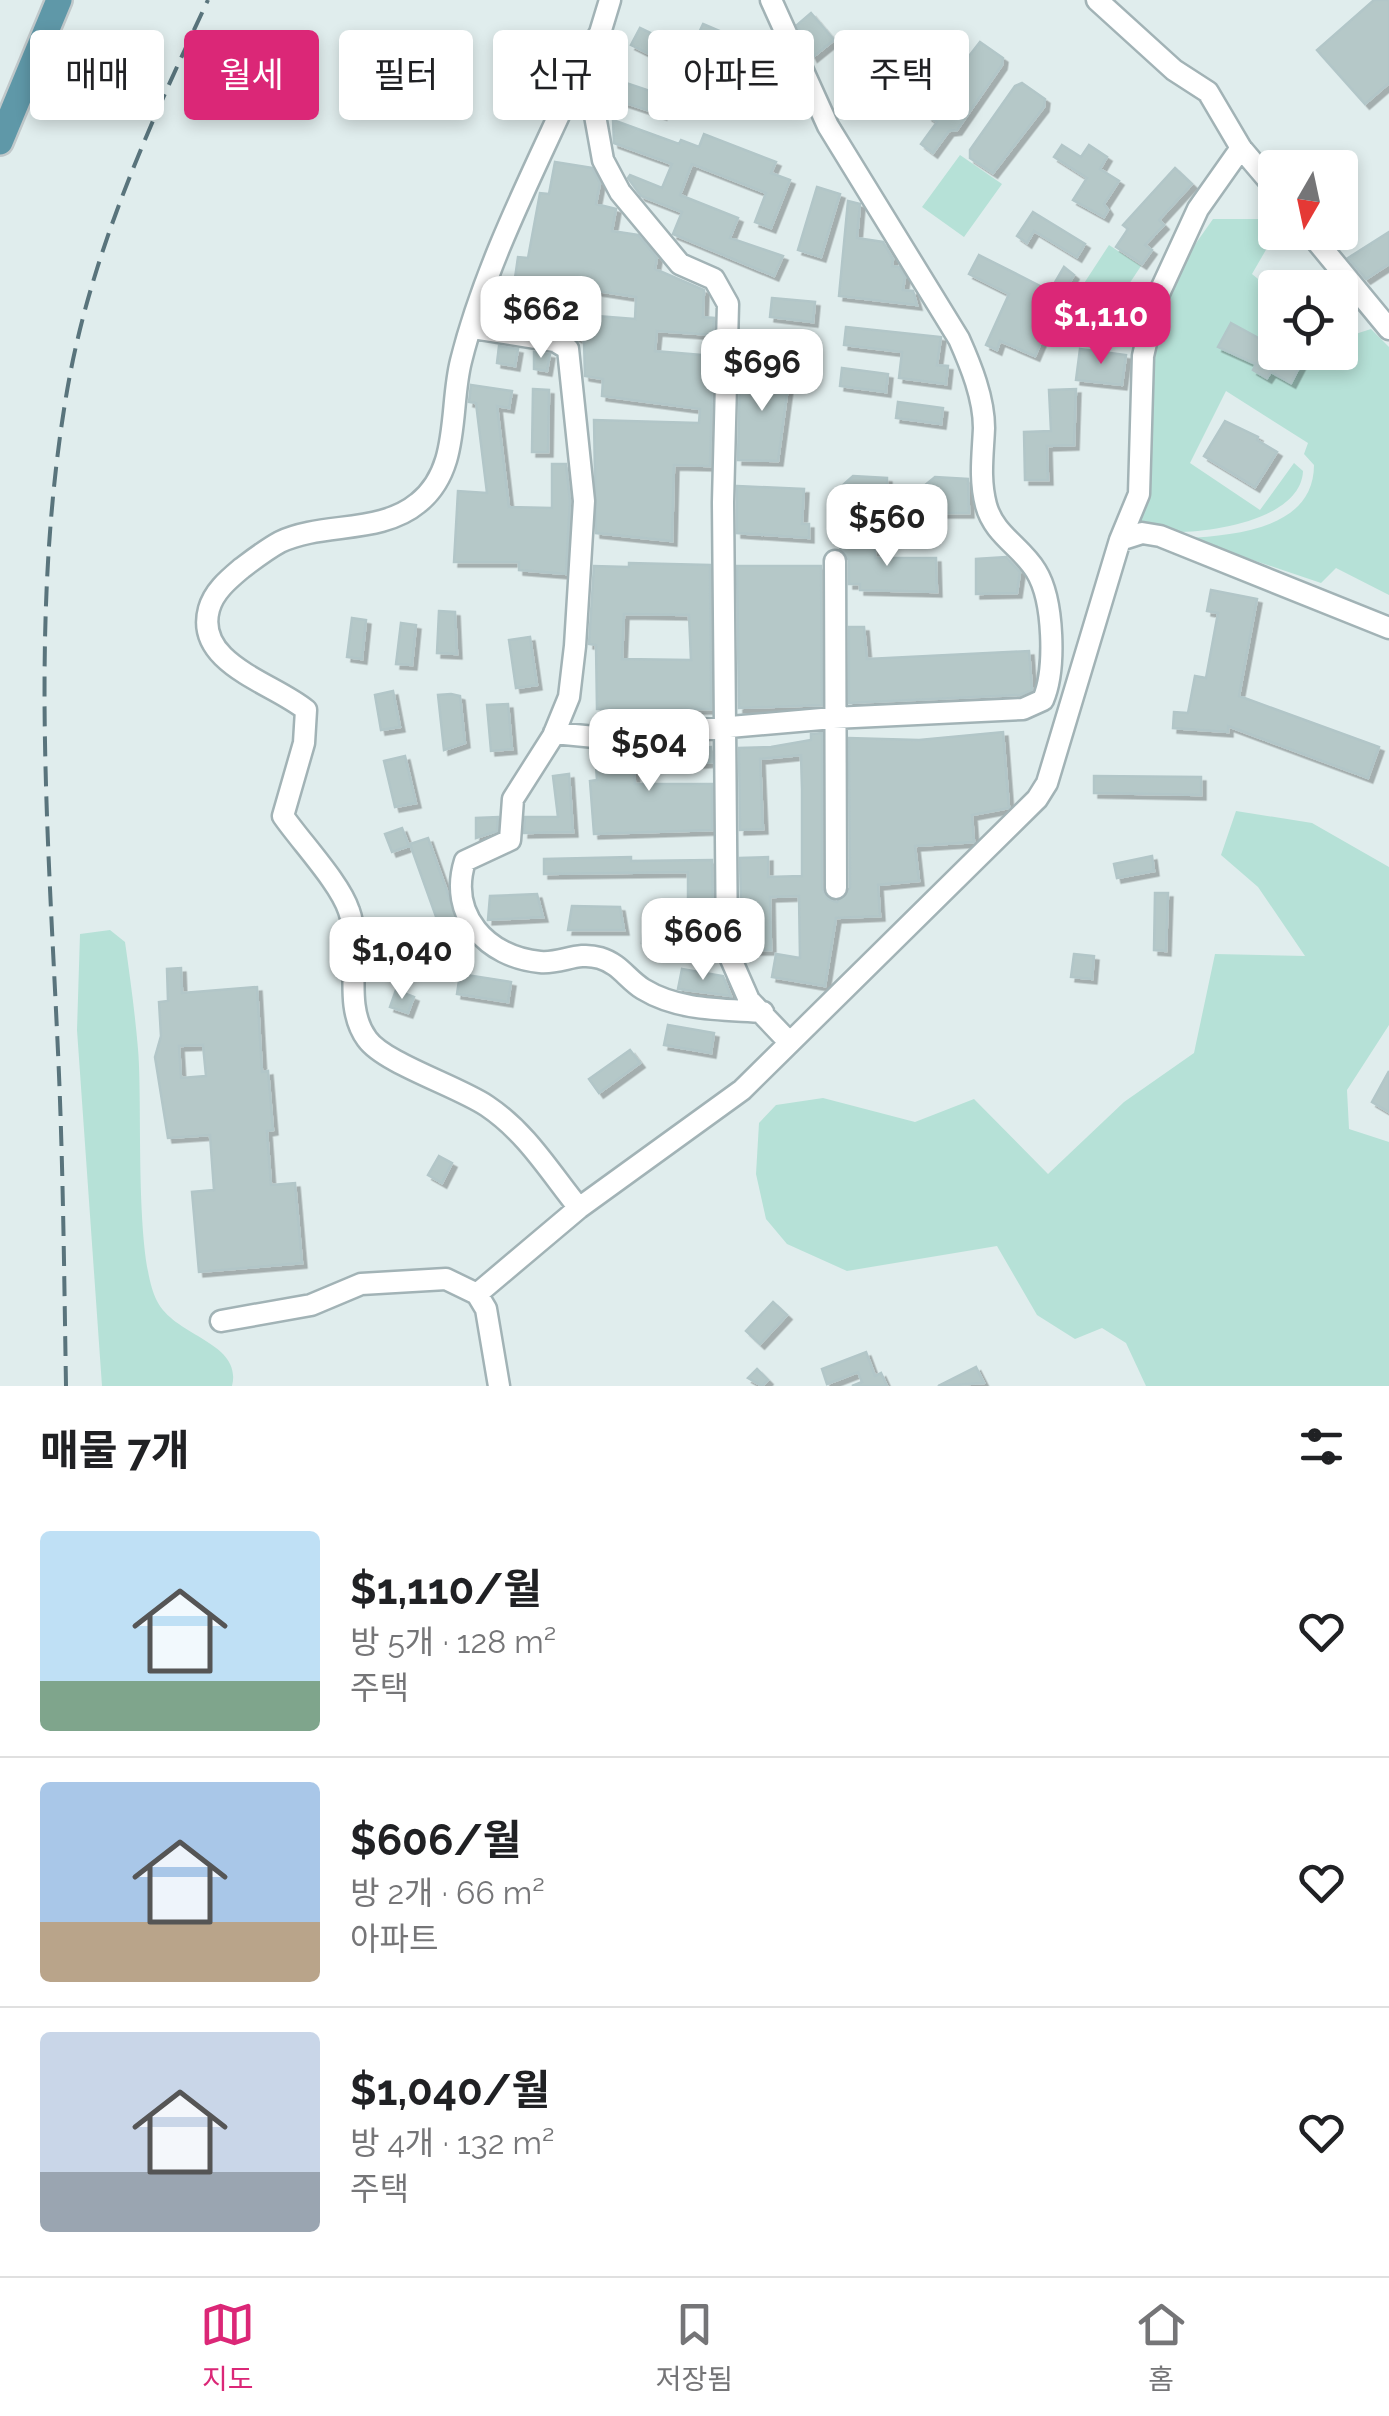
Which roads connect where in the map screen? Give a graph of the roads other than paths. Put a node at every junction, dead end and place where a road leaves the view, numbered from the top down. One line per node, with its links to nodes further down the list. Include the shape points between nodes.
1 (59, 0): 8 (main road)
2 (610, 0): 5 (street)
3 (771, 0): 17 (street, via 828,126 960,339 984,425 986,506 994,527 1036,571 1052,648 1043,700 1023,710)
4 (1097, 0): 9 (street, via 1208,92)
5 (601, 30)
6 (557, 120): 12 (street)
7 (596, 120): 18 (street, via 603,160 620,192 680,264 714,279 728,304 722,502)
8 (0, 142)
9 (1241, 148): 10 (street); 14 (street, via 1198,209 1156,300 1142,356 1139,494)
10 (1258, 168)
11 (1324, 250): 13 (street)
12 (472, 328): 19 (street, via 556,341 568,349 572,368 584,501 569,697); 23 (street, via 443,472 418,504 379,521 282,541 251,561 224,582 209,610 210,640 220,657 306,710 284,816 349,908 356,1007 365,1038 523,1132)
13 (1389, 329)
14 (1120, 540): 16 (street, via 1160,536); 22 (street, via 1036,799)
15 (835, 562): 17 (street)
16 (1389, 628)
17 (833, 718): 18 (street); 20 (street)
18 (727, 728): 19 (street, via 604,738); 21 (street, via 726,950 749,1000)
19 (554, 733): 21 (street, via 513,800 510,840 465,862 462,904 473,930 498,950 541,962 580,953 604,959 662,998 696,1008)
20 (836, 888)
21 (763, 1012): 22 (street)
22 (789, 1042): 23 (street, via 742,1090)
23 (579, 1208): 24 (street)
24 (478, 1294): 25 (street, via 446,1279 361,1284 311,1305); 26 (street)
25 (221, 1321)
26 (499, 1386)

